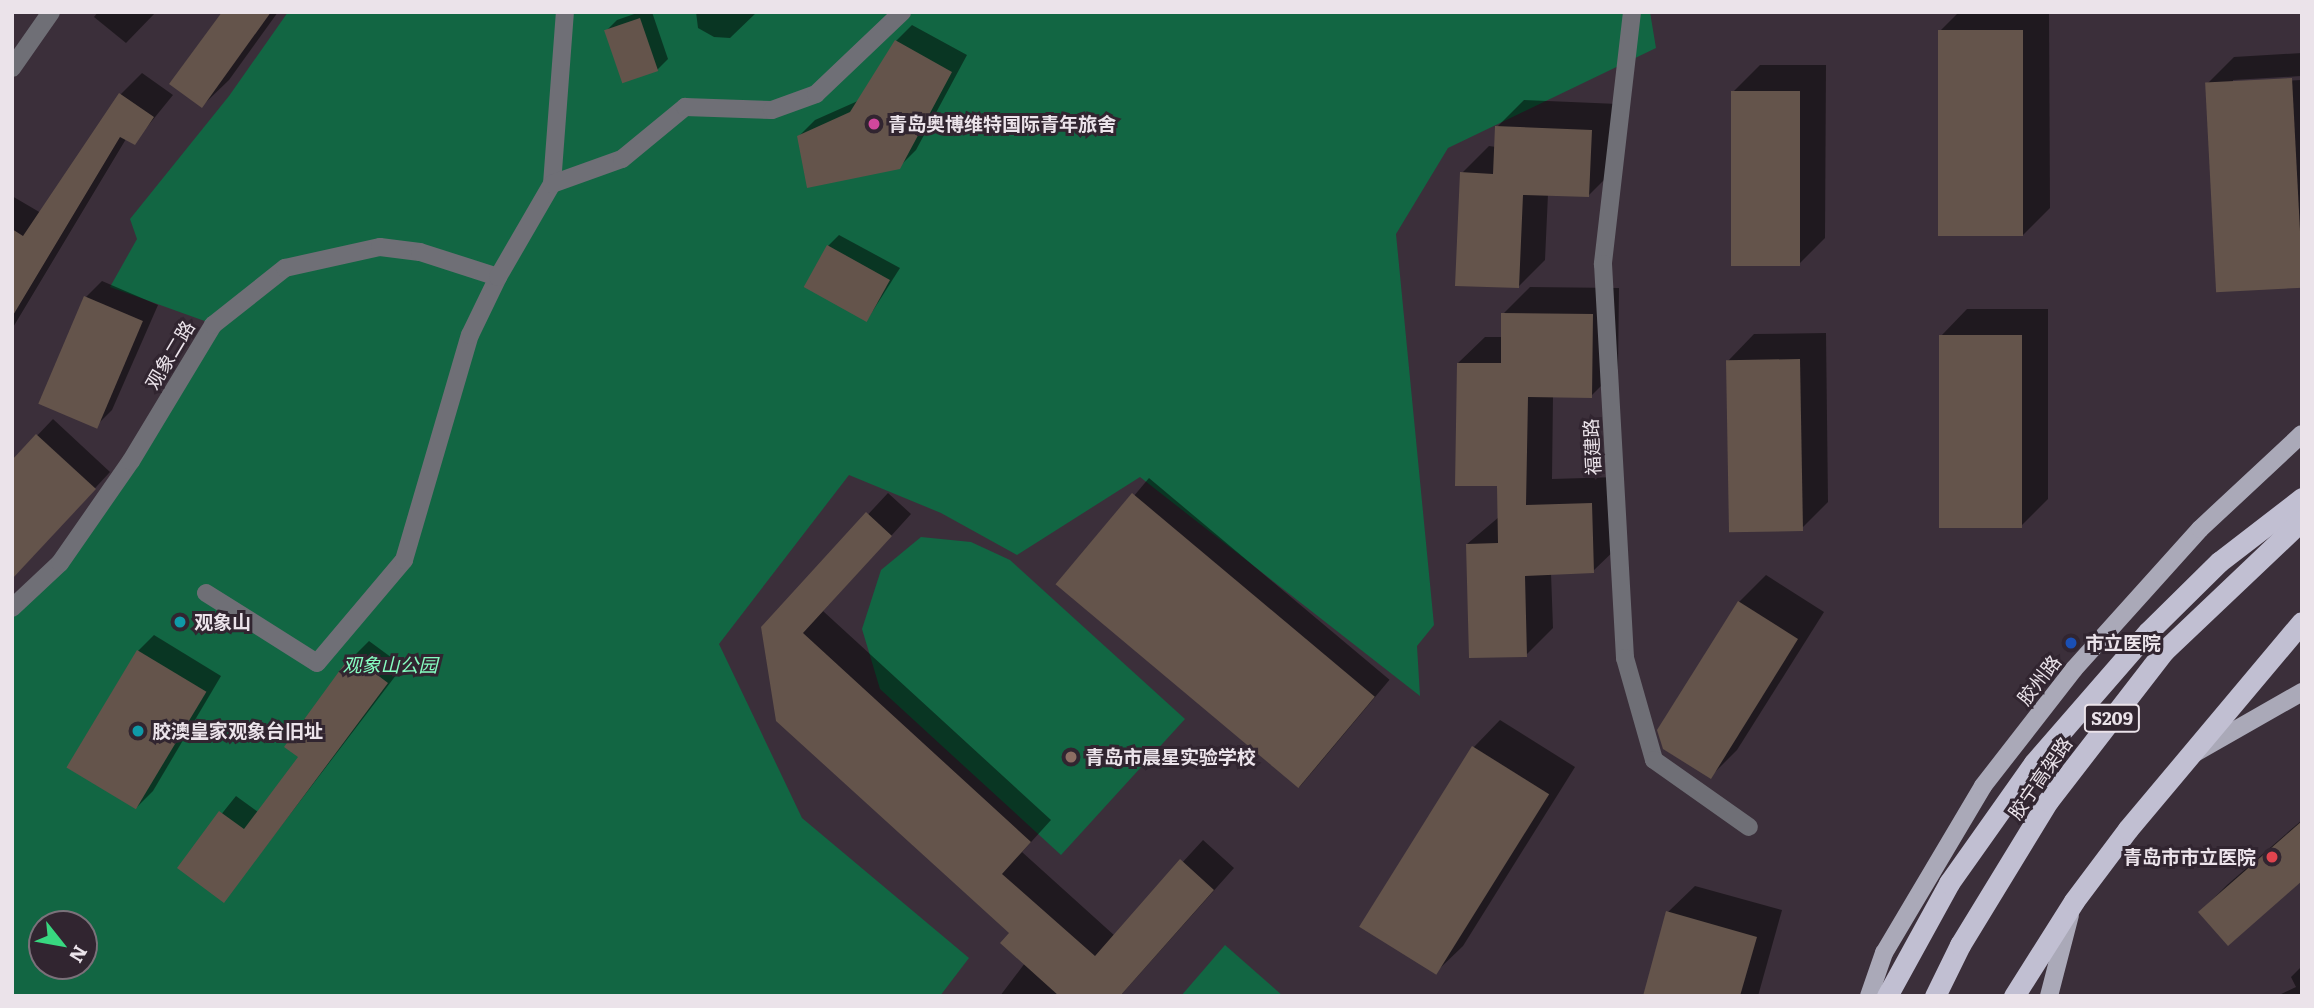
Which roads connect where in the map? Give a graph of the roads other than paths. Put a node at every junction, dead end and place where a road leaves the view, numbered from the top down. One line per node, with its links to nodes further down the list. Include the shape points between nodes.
1 (51, 12): 5 (street)
2 (565, 12): 6 (street)
3 (902, 12): 6 (street, via 816,94 772,110 685,107 622,159)
4 (1632, 12): 16 (street, 福建路, via 1602,264 1625,657 1654,760)
5 (12, 68)
6 (552, 184): 7 (street)
7 (498, 277): 11 (street, via 470,335 404,560 317,663); 12 (street, 观象二路, via 420,252 380,247 285,268 213,325 131,461 60,564)
8 (2302, 434): 18 (main road, 胶州路, via 2200,529 2074,669 1992,775 1884,953)
9 (2302, 498): 19 (highway, via 2219,562 2157,623 2034,763 1949,883)
10 (2302, 520): 20 (highway, 胶宁高架路 / S209, via 2164,650 2048,801)
11 (206, 593)
12 (12, 608)
13 (2302, 622): 15 (highway)
14 (2302, 692): 15 (main road)
15 (2192, 755): 17 (highway)
16 (1749, 827)
17 (2074, 901): 21 (highway); 22 (main road)
18 (1868, 996)
19 (1887, 996)
20 (1935, 996)
21 (2014, 996)
22 (2049, 996)

